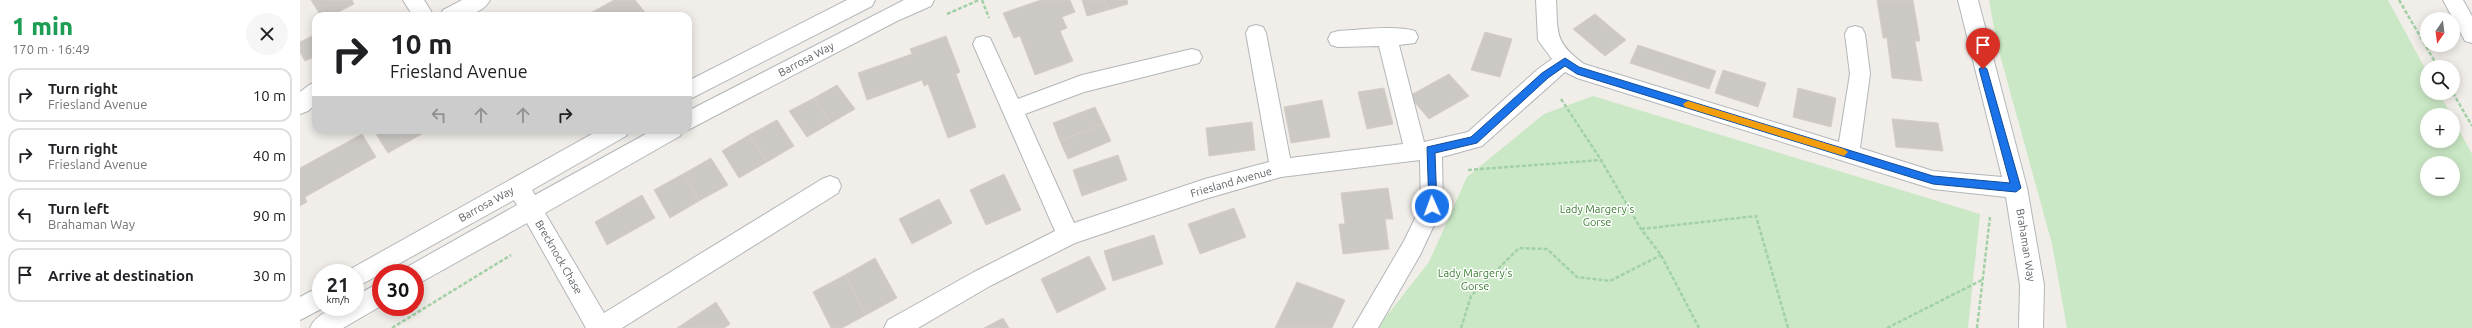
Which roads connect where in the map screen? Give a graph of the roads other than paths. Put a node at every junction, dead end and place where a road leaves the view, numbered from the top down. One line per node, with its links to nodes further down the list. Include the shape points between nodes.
1 (413, 0): 8 (street)
2 (480, 0): 9 (street)
3 (865, 0): 17 (street)
4 (924, 0): 21 (street, Barrosa Way, via 890,14)
5 (1546, 0): 16 (street, via 1548,40)
6 (1968, 0): 29 (street, Brahaman Way, via 1983,69)
7 (2453, 0): 12 (street)
8 (421, 12)
9 (458, 12)
10 (1256, 33): 26 (street)
11 (1855, 34): 25 (street, via 1860,74)
12 (2472, 35)
13 (1338, 39): 24 (street, via 1398,37)
14 (982, 44): 20 (street)
15 (1192, 57): 20 (street, via 1082,84)
16 (1565, 61): 24 (street, Friesland Avenue, via 1545,75 1474,140); 25 (street, via 1577,70)
17 (692, 89)
18 (312, 94): 19 (street)
19 (300, 105)
20 (1012, 110): 31 (street)
21 (692, 119)
22 (611, 134): 27 (street, Barrosa Way)
23 (665, 134): 30 (street)
24 (1423, 151): 26 (street, Friesland Avenue); 40 (street, via 1432,206 1412,248)
25 (1848, 154): 29 (street, via 1933,180)
26 (1281, 168): 31 (street, Friesland Avenue, via 1205,189)
27 (518, 186): 30 (street, Brecknock Chase); 33 (street, Barrosa Way)
28 (830, 186): 38 (street)
29 (2016, 188): 41 (street, Brahaman Way, via 2032,286)
30 (531, 208): 32 (street); 38 (street, Brecknock Chase)
31 (1068, 235): 39 (street, Friesland Avenue, via 982,279)
32 (424, 269)
33 (364, 273)
34 (372, 298): 37 (street)
35 (312, 302): 36 (street)
36 (300, 309)
37 (322, 328)
38 (600, 328)
39 (896, 328)
40 (1365, 328)
41 (2031, 328)

